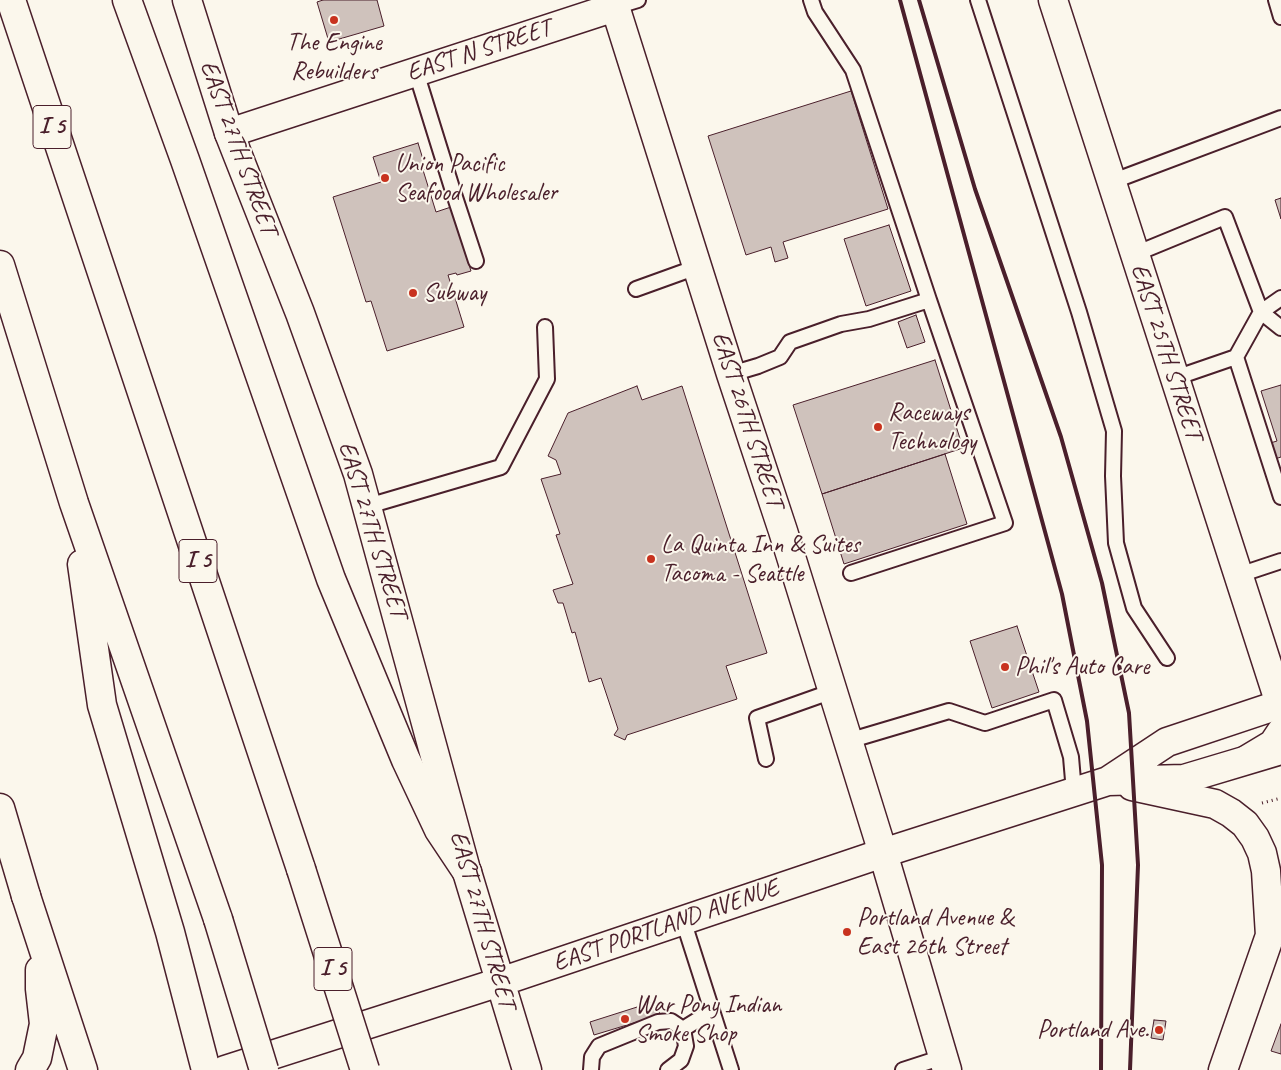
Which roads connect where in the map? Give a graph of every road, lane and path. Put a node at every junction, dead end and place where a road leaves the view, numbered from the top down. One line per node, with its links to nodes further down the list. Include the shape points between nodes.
1 (11, 0): 64 (main road, I 5, bridge)
2 (127, 0): 49 (main road, via 331,579 406,760 439,830)
3 (187, 0): 12 (main road, EAST 27TH STREET)
4 (811, 0): 20 (lane, via 815,12 853,70)
5 (978, 0): 33 (lane, via 1079,312 1114,432 1116,543 1134,608)
6 (1052, 0): 13 (main road, EAST 25TH STREET)
7 (1276, 0): 9 (lane)
8 (622, 2): 10 (main road, EAST N STREET); 17 (main road, EAST 26TH STREET)
9 (1281, 17)
10 (416, 72): 12 (main road, EAST N STREET); 15 (lane)
11 (1281, 118): 13 (lane)
12 (228, 133): 29 (main road, EAST 27TH STREET, via 300,313)
13 (1111, 182): 14 (main road, EAST 25TH STREET)
14 (1135, 254): 21 (lane, via 1225,217); 26 (main road, EAST 25TH STREET)
15 (476, 261)
16 (0, 265): 28 (main road)
17 (698, 267): 18 (lane); 25 (main road, EAST 26TH STREET)
18 (636, 289)
19 (1281, 298): 21 (lane)
20 (929, 300): 25 (lane, via 790,342 780,357); 31 (lane, via 1005,523)
21 (1261, 312): 23 (lane); 24 (lane)
22 (545, 327): 29 (lane, via 547,379 501,467)
23 (1281, 328)
24 (1236, 357): 26 (lane); 27 (lane)
25 (731, 374): 34 (main road, EAST 26TH STREET)
26 (1175, 378): 32 (main road, EAST 25TH STREET)
27 (1281, 498)
28 (74, 503): 61 (main road, via 102,705 170,932); 63 (main road, bridge, via 218,919)
29 (368, 506): 49 (main road, EAST 27TH STREET)
30 (1281, 561): 32 (lane)
31 (851, 574)
32 (1238, 575): 35 (main road, EAST 25TH STREET)
33 (1167, 658)
34 (833, 691): 37 (main road, EAST 26TH STREET); 39 (lane, via 757,718)
35 (1281, 705): 42 (main road, EAST PORTLAND AVENUE, via 1168,742)
36 (1281, 732): 41 (main road, via 1273,744)
37 (848, 741): 43 (lane, via 949,711 984,722 1054,700 1071,757); 48 (main road, EAST 26TH STREET)
38 (1281, 750): 41 (main road, EAST PORTLAND AVENUE)
39 (766, 759)
40 (1281, 761): 41 (main road)
41 (1240, 763): 42 (main road, EAST PORTLAND AVENUE, via 1184,779)
42 (1108, 781): 43 (main road, EAST PORTLAND AVENUE); 53 (main road, via 1215,804 1245,824 1262,853)
43 (1074, 792): 48 (main road, EAST PORTLAND AVENUE)
44 (1281, 798): 45 (path)
45 (1257, 805)
46 (0, 808): 50 (main road)
47 (0, 824): 50 (main road)
48 (883, 853): 52 (main road, EAST PORTLAND AVENUE); 58 (main road, EAST 26TH STREET)
49 (467, 872): 55 (main road, EAST 27TH STREET)
50 (26, 896): 54 (main road)
51 (1281, 905): 53 (main road)
52 (683, 920): 55 (main road, EAST PORTLAND AVENUE); 56 (lane)
53 (1275, 929): 70 (main road)
54 (40, 939): 59 (main road, via 44,1024 37,1058); 60 (main road)
55 (500, 982): 62 (main road, EAST PORTLAND AVENUE); 65 (main road, EAST 27TH STREET)
56 (712, 1011): 57 (lane); 68 (lane)
57 (683, 1029): 66 (lane, via 671,1022 658,1022 599,1046 592,1057); 67 (lane, via 686,1046 681,1060)
58 (945, 1064): 69 (lane)
59 (30, 1070)
60 (83, 1070)
61 (206, 1070)
62 (225, 1070)
63 (264, 1070)
64 (365, 1070)
65 (527, 1070)
66 (591, 1070)
67 (668, 1070)
68 (731, 1070)
69 (903, 1070)
70 (1223, 1070)

